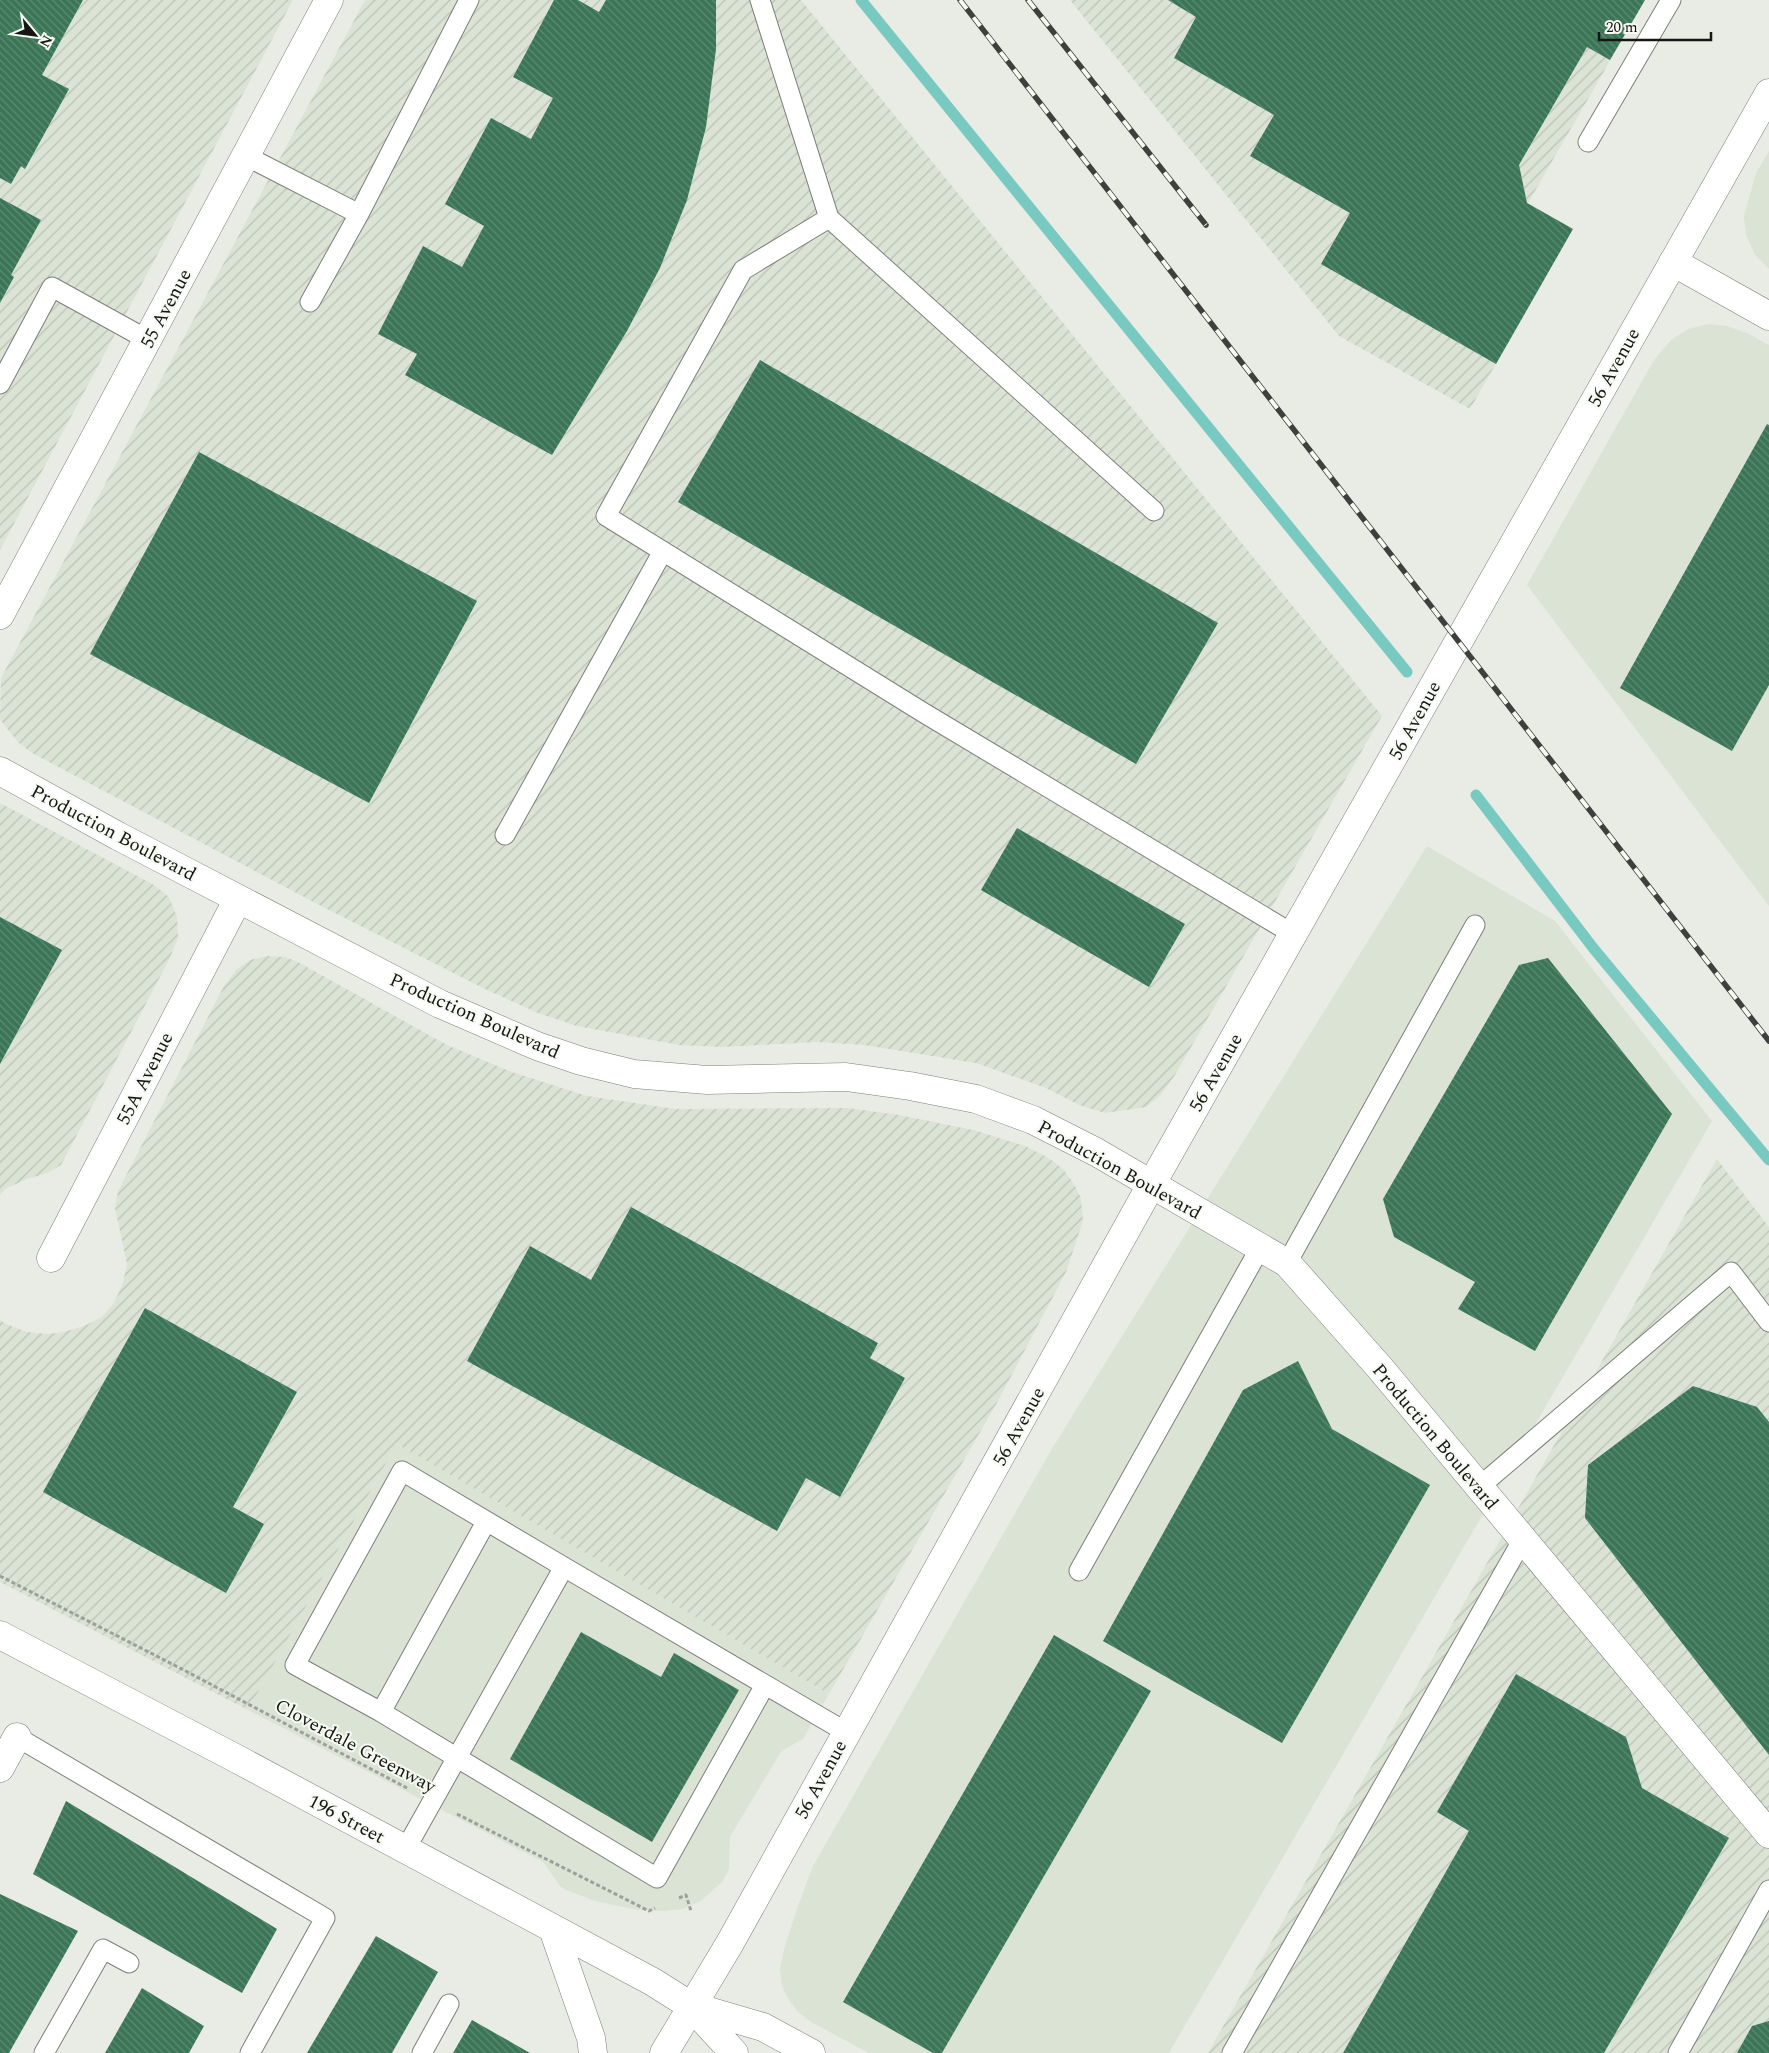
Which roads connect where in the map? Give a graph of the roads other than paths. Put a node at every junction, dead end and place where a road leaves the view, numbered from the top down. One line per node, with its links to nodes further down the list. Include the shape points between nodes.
1 (329, 0): 7 (street, 55 Avenue)
2 (469, 0): 8 (lane)
3 (760, 0): 9 (lane)
4 (1671, 0): 6 (lane)
5 (1769, 93): 10 (street, 56 Avenue)
6 (1588, 142)
7 (246, 156): 8 (lane); 13 (street, 55 Avenue)
8 (359, 214): 11 (lane)
9 (829, 218): 15 (lane); 16 (lane, via 743,270 606,516)
10 (1673, 262): 12 (street); 22 (street, 56 Avenue)
11 (310, 302)
12 (1769, 316)
13 (148, 340): 14 (lane, via 52,287); 17 (street, 55 Avenue)
14 (0, 384)
15 (1154, 511)
16 (663, 551): 19 (lane); 22 (lane, via 924,713)
17 (1, 613)
18 (0, 771): 20 (street, Production Boulevard)
19 (505, 835)
20 (238, 899): 23 (street, Production Boulevard, via 440,1004 536,1046 581,1061 634,1074 707,1080 846,1077 976,1099 1033,1120); 25 (street, 55A Avenue)
21 (1475, 925): 26 (lane)
22 (1293, 934): 23 (street, 56 Avenue)
23 (1151, 1185): 24 (street, Production Boulevard); 36 (street, 56 Avenue)
24 (1260, 1248): 26 (street, Production Boulevard); 32 (lane)
25 (51, 1258)
26 (1287, 1263): 28 (street, Production Boulevard)
27 (1769, 1322): 28 (lane, via 1731,1272)
28 (1479, 1487): 30 (street, Production Boulevard)
29 (486, 1522): 31 (lane); 35 (lane); 35 (lane, via 402,1472 346,1572 295,1665)
30 (1523, 1539): 40 (street, Production Boulevard); 54 (lane)
31 (564, 1567): 34 (lane); 38 (lane)
32 (1079, 1571)
33 (0, 1635): 41 (street, 196 Street)
34 (765, 1685): 36 (lane); 38 (lane, via 657,1878)
35 (381, 1712): 38 (lane)
36 (846, 1732): 46 (street, 56 Avenue, via 730,1943)
37 (17, 1737): 39 (street); 48 (lane, via 325,1918)
38 (457, 1757): 41 (lane)
39 (0, 1768)
40 (1769, 1834)
41 (405, 1850): 43 (street, 196 Street)
42 (1769, 1890): 55 (lane)
43 (554, 1929): 46 (street, 196 Street); 50 (street)
44 (129, 1963): 47 (lane, via 103,1949)
45 (449, 2004): 49 (lane)
46 (691, 2006): 51 (street, 56 Avenue); 52 (street, 196 Street); 53 (street, 196 Street, via 763,2027)
47 (44, 2053)
48 (250, 2053)
49 (422, 2053)
50 (594, 2053)
51 (664, 2053)
52 (734, 2053)
53 (810, 2053)
54 (1232, 2053)
55 (1678, 2053)

